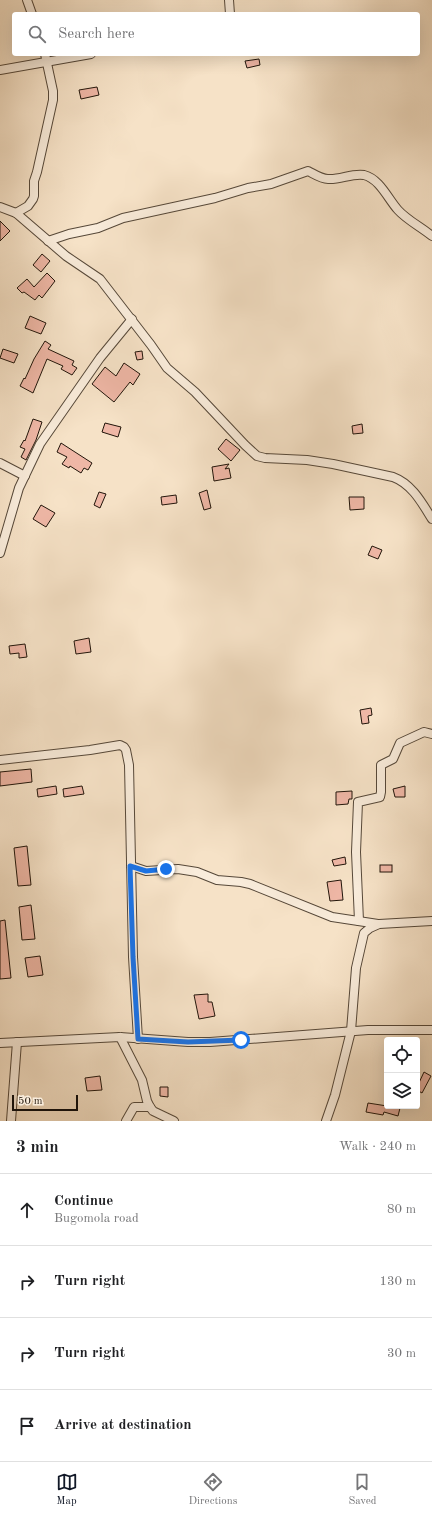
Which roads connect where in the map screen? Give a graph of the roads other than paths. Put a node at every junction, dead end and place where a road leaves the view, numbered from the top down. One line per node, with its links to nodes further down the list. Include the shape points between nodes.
1 (27, 0): 3 (street)
2 (229, 0): 4 (street)
3 (31, 12)
4 (230, 12)
5 (68, 56): 6 (street)
6 (46, 58): 7 (street); 9 (street, via 53,100 34,182 34,196 28,206)
7 (0, 70)
8 (0, 207): 9 (street)
9 (16, 213): 11 (street)
10 (432, 236): 11 (street, via 402,214 385,191 369,177 356,175 329,179 308,171 215,198 123,218 98,228)
11 (48, 241): 12 (street, via 97,276)
12 (132, 319): 14 (street, via 100,358 47,434); 15 (street, via 167,368 195,392 257,456 307,460 394,476 413,491)
13 (0, 463): 14 (street)
14 (25, 476): 16 (street, via 14,501)
15 (432, 519)
16 (0, 553)
17 (432, 734): 20 (street, via 424,732 400,743 393,758 381,765 380,796 358,802 356,852)
18 (0, 760): 19 (street, via 120,745 124,747 129,766)
19 (130, 866): 20 (street, via 146,871 172,869 197,872 217,880 250,884 332,917); 26 (street)
20 (359, 921): 22 (street)
21 (432, 921): 22 (street)
22 (379, 924): 24 (street, via 370,928 363,936 356,968)
23 (432, 1030): 24 (street)
24 (351, 1031): 26 (street, via 210,1042); 33 (street)
25 (120, 1037): 26 (street); 27 (street); 29 (street, via 142,1080)
26 (138, 1039)
27 (17, 1042): 28 (street); 30 (street)
28 (0, 1043)
29 (150, 1107): 31 (street, via 134,1106); 32 (street, via 157,1114)
30 (11, 1121)
31 (126, 1121)
32 (174, 1121)
33 (326, 1121)

